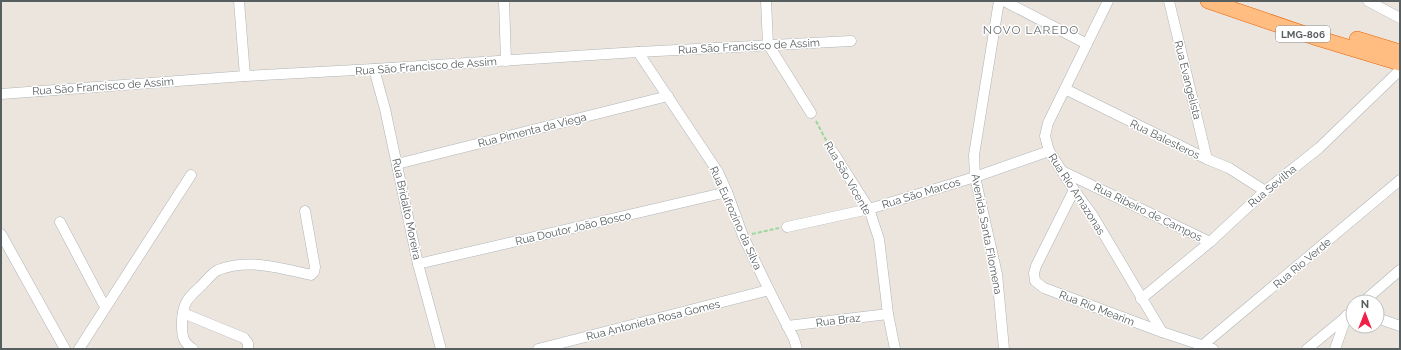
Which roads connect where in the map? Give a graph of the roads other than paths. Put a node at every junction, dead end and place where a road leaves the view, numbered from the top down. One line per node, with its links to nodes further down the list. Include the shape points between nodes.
1 (239, 1): 21 (street)
2 (504, 1): 17 (street)
3 (766, 1): 13 (street)
4 (999, 1): 32 (street, Avenida Santa Filomena, via 974,155)
5 (1004, 1): 14 (street)
6 (1108, 1): 14 (street, Rua Rio Amazonas)
7 (1169, 1): 28 (street, Rua Evangelista)
8 (1208, 1): 18 (highway, LMG-806)
9 (1239, 1): 16 (highway, LMG-806, via 1316,28)
10 (1368, 1): 11 (street)
11 (1400, 18)
12 (851, 41): 13 (street, Rua São Francisco de Assim)
13 (768, 44): 15 (street, Rua São Francisco de Assim); 25 (street)
14 (1087, 44): 22 (street, Rua Rio Amazonas)
15 (638, 52): 17 (street, Rua São Francisco de Assim); 24 (street, Rua Eufrozino da Silva)
16 (1400, 52)
17 (506, 61): 19 (street, Rua São Francisco de Assim)
18 (1400, 63)
19 (374, 69): 21 (street, Rua São Francisco de Assim); 29 (street, Rua Bridalto Moreira)
20 (1400, 70): 35 (street, Rua Sevilha, via 1319,148)
21 (245, 76): 23 (street, Rua São Francisco de Assim)
22 (1065, 89): 26 (street, Rua Rio Amazonas, via 1048,124 1045,136); 28 (street, Rua Balesteros)
23 (1, 94)
24 (668, 96): 29 (street, Rua Pimenta da Viega); 36 (street, Rua Eufrozino da Silva, via 718,172)
25 (811, 112)
26 (1049, 151): 30 (street, Rua Rio Amazonas); 32 (street, Rua São Marcos)
27 (833, 152): 37 (street, Rua São Vicente)
28 (1207, 159): 35 (street, Rua Balesteros, via 1229,168)
29 (397, 164): 43 (street, Rua Bridalto Moreira)
30 (1064, 172): 34 (street, Rua Rio Amazonas); 42 (street, Rua Ribeiro de Campos)
31 (191, 175): 48 (street)
32 (975, 177): 37 (street, Rua São Marcos); 66 (street, Avenida Santa Filomena, via 997,274)
33 (1400, 180): 57 (street, Rua Rio Verde)
34 (1074, 190): 47 (street, Rua Rio Amazonas, via 1093,216); 56 (street, Rua Rio Mearim, via 1036,266 1035,281 1044,288)
35 (1265, 191): 42 (street, Rua Sevilha)
36 (727, 192): 43 (street, Rua Doutor João Bosco); 45 (street, Rua Eufrozino da Silva, via 743,236)
37 (869, 209): 40 (street, Rua São Marcos); 50 (street, Rua São Vicente, via 879,239)
38 (305, 212): 49 (street, via 315,267 311,275 273,266 244,264 217,271 188,298)
39 (60, 222): 48 (street)
40 (787, 227)
41 (1, 234): 58 (street)
42 (1210, 242): 47 (street, Rua Sevilha)
43 (418, 264): 62 (street, Rua Bridalto Moreira)
44 (1400, 270): 46 (street)
45 (769, 290): 54 (street, Rua Eufrozino da Silva); 63 (street, Rua Antonieta Rosa Gomes)
46 (1372, 294)
47 (1141, 299): 56 (street, Rua Rio Amazonas)
48 (105, 307): 59 (street)
49 (183, 313): 60 (street, via 182,334 186,344); 61 (street, via 244,338 248,343)
50 (888, 314): 54 (street, Rua Braz); 65 (street, Rua São Vicente)
51 (1345, 317): 68 (street)
52 (1385, 321): 55 (street)
53 (1345, 325): 69 (street)
54 (787, 326): 64 (street, Rua Eufrozino da Silva)
55 (1400, 326)
56 (1162, 332): 57 (street)
57 (1203, 345): 67 (street)
58 (64, 349)
59 (79, 349)
60 (193, 349)
61 (248, 349)
62 (441, 349)
63 (538, 349)
64 (797, 349)
65 (895, 349)
66 (1004, 349)
67 (1213, 349)
68 (1307, 349)
69 (1335, 349)

